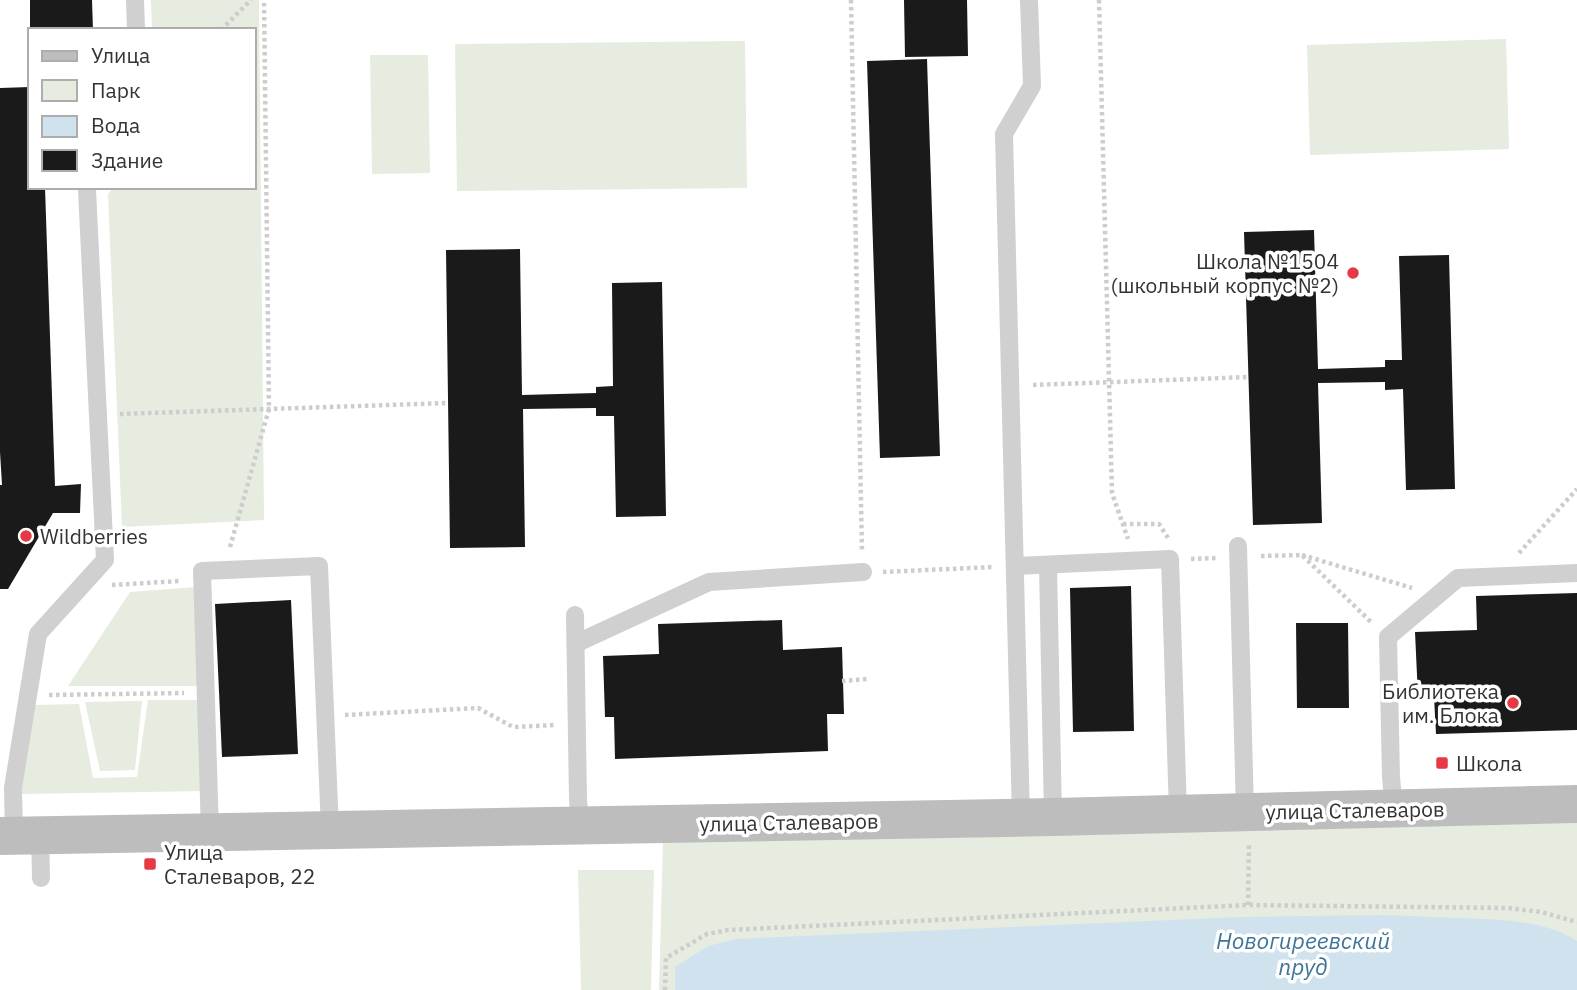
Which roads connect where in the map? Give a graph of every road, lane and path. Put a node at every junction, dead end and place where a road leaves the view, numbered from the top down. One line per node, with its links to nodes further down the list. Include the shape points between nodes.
1 (135, 0): 7 (lane)
2 (251, 0): 8 (path)
3 (264, 0): 14 (path)
4 (851, 0): 25 (path)
5 (1029, 0): 12 (lane, via 1032,86 1004,134)
6 (1099, 0): 11 (path)
7 (136, 28)
8 (223, 28)
9 (87, 189): 15 (lane)
10 (1249, 377): 11 (path)
11 (1108, 382): 12 (path); 17 (path, via 1112,493)
12 (1010, 386): 23 (lane)
13 (448, 403): 14 (path)
14 (269, 409): 15 (path); 24 (path)
15 (98, 415): 29 (lane, via 106,560)
16 (1577, 489): 27 (path)
17 (1123, 524): 20 (path, via 1159,524 1169,540); 21 (path)
18 (1238, 552): 19 (path); 20 (path); 45 (lane)
19 (1302, 555): 30 (path); 32 (path)
20 (1170, 559): 21 (lane); 42 (lane)
21 (1136, 561): 22 (lane)
22 (1048, 565): 23 (lane); 43 (lane)
23 (1015, 566): 25 (path); 43 (lane)
24 (224, 569): 28 (lane, via 202,571); 38 (lane, via 319,566)
25 (863, 572): 33 (lane, via 709,582)
26 (1577, 573): 27 (lane)
27 (1498, 576): 30 (lane, via 1458,578)
28 (202, 580): 29 (path); 36 (lane)
29 (81, 587): 37 (lane, via 38,634)
30 (1437, 595): 32 (lane)
31 (575, 615): 33 (lane)
32 (1388, 637): 41 (lane)
33 (577, 643): 39 (lane)
34 (867, 679): 35 (path)
35 (842, 681)
36 (206, 693): 37 (path); 47 (lane)
37 (28, 695): 48 (lane, via 13,788)
38 (325, 716): 39 (path, via 478,708 513,727); 46 (lane)
39 (577, 723): 44 (lane)
40 (1577, 804): 41 (main road, улица Сталеваров)
41 (1394, 809): 45 (main road, улица Сталеваров)
42 (1178, 813): 43 (main road, улица Сталеваров); 45 (main road, улица Сталеваров)
43 (1037, 818): 44 (main road, улица Сталеваров)
44 (580, 826): 46 (main road, улица Сталеваров)
45 (1247, 826): 50 (path)
46 (330, 830): 47 (main road, улица Сталеваров)
47 (210, 832): 48 (main road, улица Сталеваров)
48 (18, 836): 49 (lane)
49 (41, 878)
50 (1248, 905): 51 (path, via 1508,908); 52 (path, via 728,930 707,934 666,958)
51 (1577, 922)
52 (665, 990)

